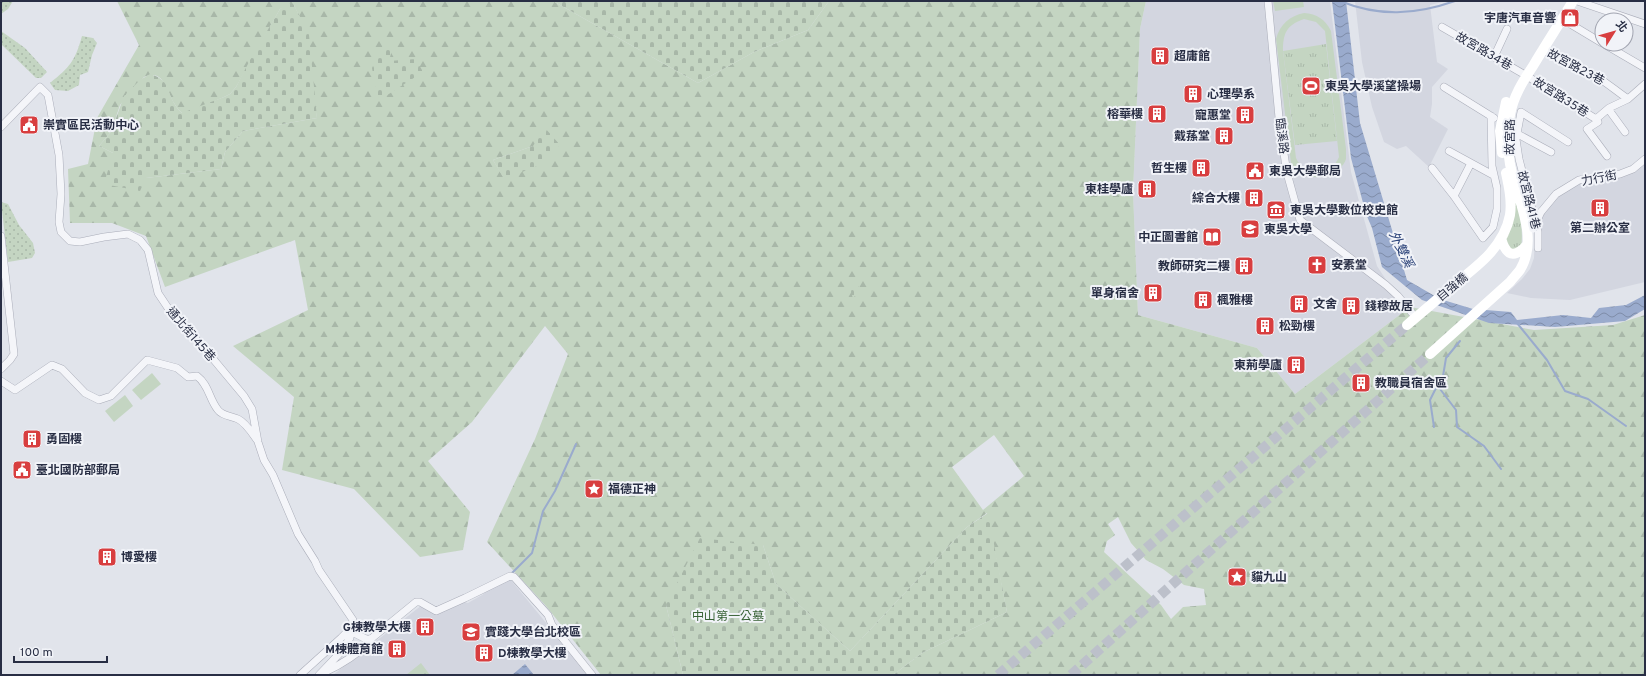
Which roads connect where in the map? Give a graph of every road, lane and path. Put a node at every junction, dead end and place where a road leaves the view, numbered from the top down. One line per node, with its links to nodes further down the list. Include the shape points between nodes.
1 (1268, 1): 39 (street, 臨溪路, via 1280,128 1286,166 1300,220 1390,289)
2 (1565, 1): 14 (main road, 故宮路)
3 (1573, 1): 5 (main road, 故宮路)
4 (1577, 1): 6 (street)
5 (1562, 19): 9 (street); 10 (main road, 故宮路)
6 (1645, 24)
7 (1442, 27): 12 (street, 故宮路34巷)
8 (1507, 29): 12 (street)
9 (1594, 38)
10 (1542, 50): 14 (main road, 故宮路); 17 (street, 故宮路23巷, via 1593,74)
11 (1618, 52): 13 (street)
12 (1494, 57): 14 (street, 故宮路34巷)
13 (1645, 68)
14 (1524, 74): 20 (street, 故宮路35巷); 21 (main road, 故宮路)
15 (1645, 84): 17 (street)
16 (1444, 87): 19 (street)
17 (1628, 99): 18 (street)
18 (1609, 110): 20 (street); 23 (street)
19 (1491, 116): 21 (street); 32 (street)
20 (1596, 119): 28 (street, via 1598,122 1587,129)
21 (1505, 125): 24 (street); 35 (main road, 故宮路, via 1510,165); 36 (main road, 故宮路, via 1501,148 1511,201 1510,215)
22 (1, 127): 44 (street, 通北街145巷, via 40,87 48,95 59,155 61,232 70,240 80,242 128,234 140,240 148,250 155,286 164,303 244,396 252,409)
23 (1625, 132)
24 (1518, 134): 25 (street, 故宮路41巷, via 1521,112); 27 (street); 37 (street, 故宮路41巷, via 1518,159 1538,232)
25 (1568, 142)
26 (1449, 150): 30 (street)
27 (1551, 152)
28 (1607, 156)
29 (1645, 159): 35 (street, 力行街, bridge, via 1633,169 1620,174 1579,180 1556,194 1541,212)
30 (1471, 163): 32 (street); 33 (street)
31 (1432, 168): 33 (street)
32 (1493, 175): 33 (street, via 1497,188 1497,209 1493,227 1483,238)
33 (1454, 196)
34 (1, 236): 42 (street, via 14,354)
35 (1529, 237): 36 (main road, via 1520,253 1515,254 1509,253); 41 (main road, 故宮路, via 1520,270 1510,282)
36 (1501, 238): 38 (main road, 故宮路)
37 (1538, 248)
38 (1479, 264): 40 (main road, 自強橋)
39 (1412, 313)
40 (1407, 325)
41 (1430, 354)
42 (1, 369)
43 (1, 381): 44 (street, via 15,390 52,365 62,369 85,393 99,400 111,396 147,360 177,368 188,377 197,376 209,391 209,397 219,412 239,420)
44 (258, 442): 45 (street, 通北街145巷, via 298,534 353,620)
45 (352, 632): 46 (street, via 368,640); 47 (street, via 340,653); 48 (street, via 346,633)
46 (372, 638): 47 (street, via 368,644 336,667); 49 (street, via 416,602 436,610 510,576 514,577 548,614 552,626)
47 (321, 674)
48 (300, 675)
49 (592, 675)

